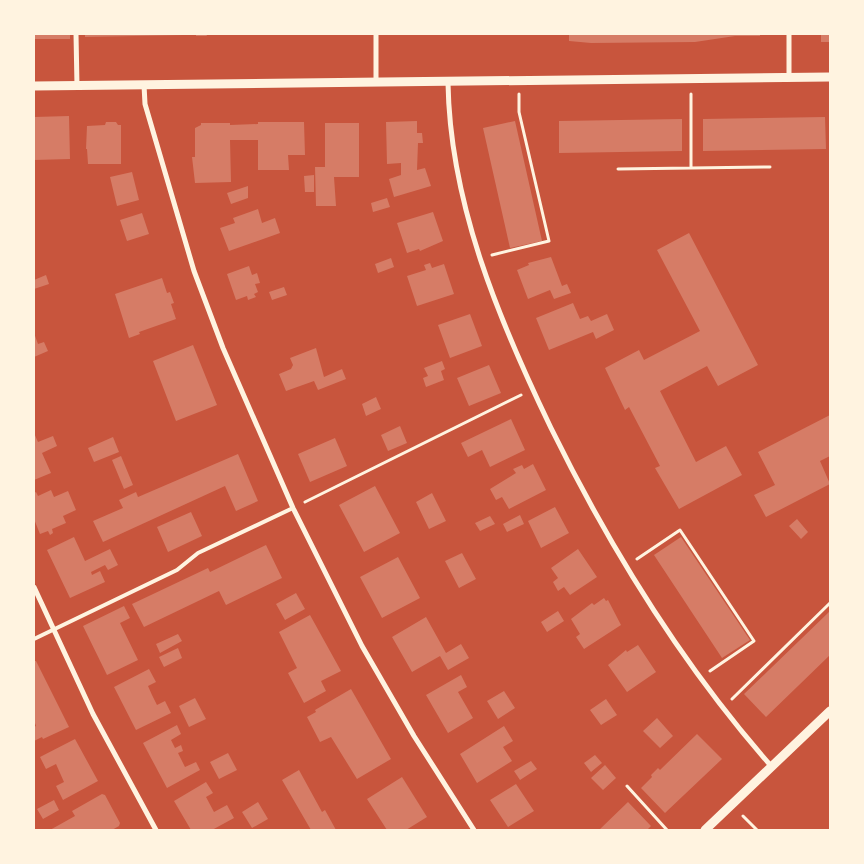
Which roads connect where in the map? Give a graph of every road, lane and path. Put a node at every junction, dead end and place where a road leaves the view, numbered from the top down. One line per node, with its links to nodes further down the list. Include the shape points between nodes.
1 (76, 34): 12 (street)
2 (376, 34): 7 (street)
3 (788, 34): 5 (street)
4 (830, 77): 5 (street)
5 (790, 79): 6 (street)
6 (691, 80): 8 (street); 14 (path)
7 (376, 82): 9 (street); 10 (street)
8 (519, 82): 9 (street); 16 (path, via 519,112 549,241)
9 (448, 83): 16 (street, via 458,173)
10 (144, 85): 12 (street); 18 (street, via 145,104 194,271 223,348)
11 (34, 86): 12 (street)
12 (77, 86)
13 (770, 167): 14 (path)
14 (691, 168): 15 (path)
15 (618, 169)
16 (480, 259): 17 (street)
17 (531, 387): 18 (path, via 515,400); 19 (street, via 573,473)
18 (293, 508): 22 (lane, via 198,554 177,570); 31 (street, via 358,639)
19 (626, 566): 24 (street); 24 (path, via 680,530 754,641)
20 (34, 587): 22 (street)
21 (830, 603): 25 (path)
22 (54, 629): 23 (lane); 30 (street, via 94,714)
23 (34, 639)
24 (699, 678): 25 (street)
25 (722, 707): 27 (street)
26 (830, 711): 27 (street)
27 (772, 767): 29 (street)
28 (627, 786): 32 (path)
29 (732, 805): 33 (street); 34 (path)
30 (156, 830)
31 (474, 830)
32 (667, 830)
33 (705, 830)
34 (757, 830)

